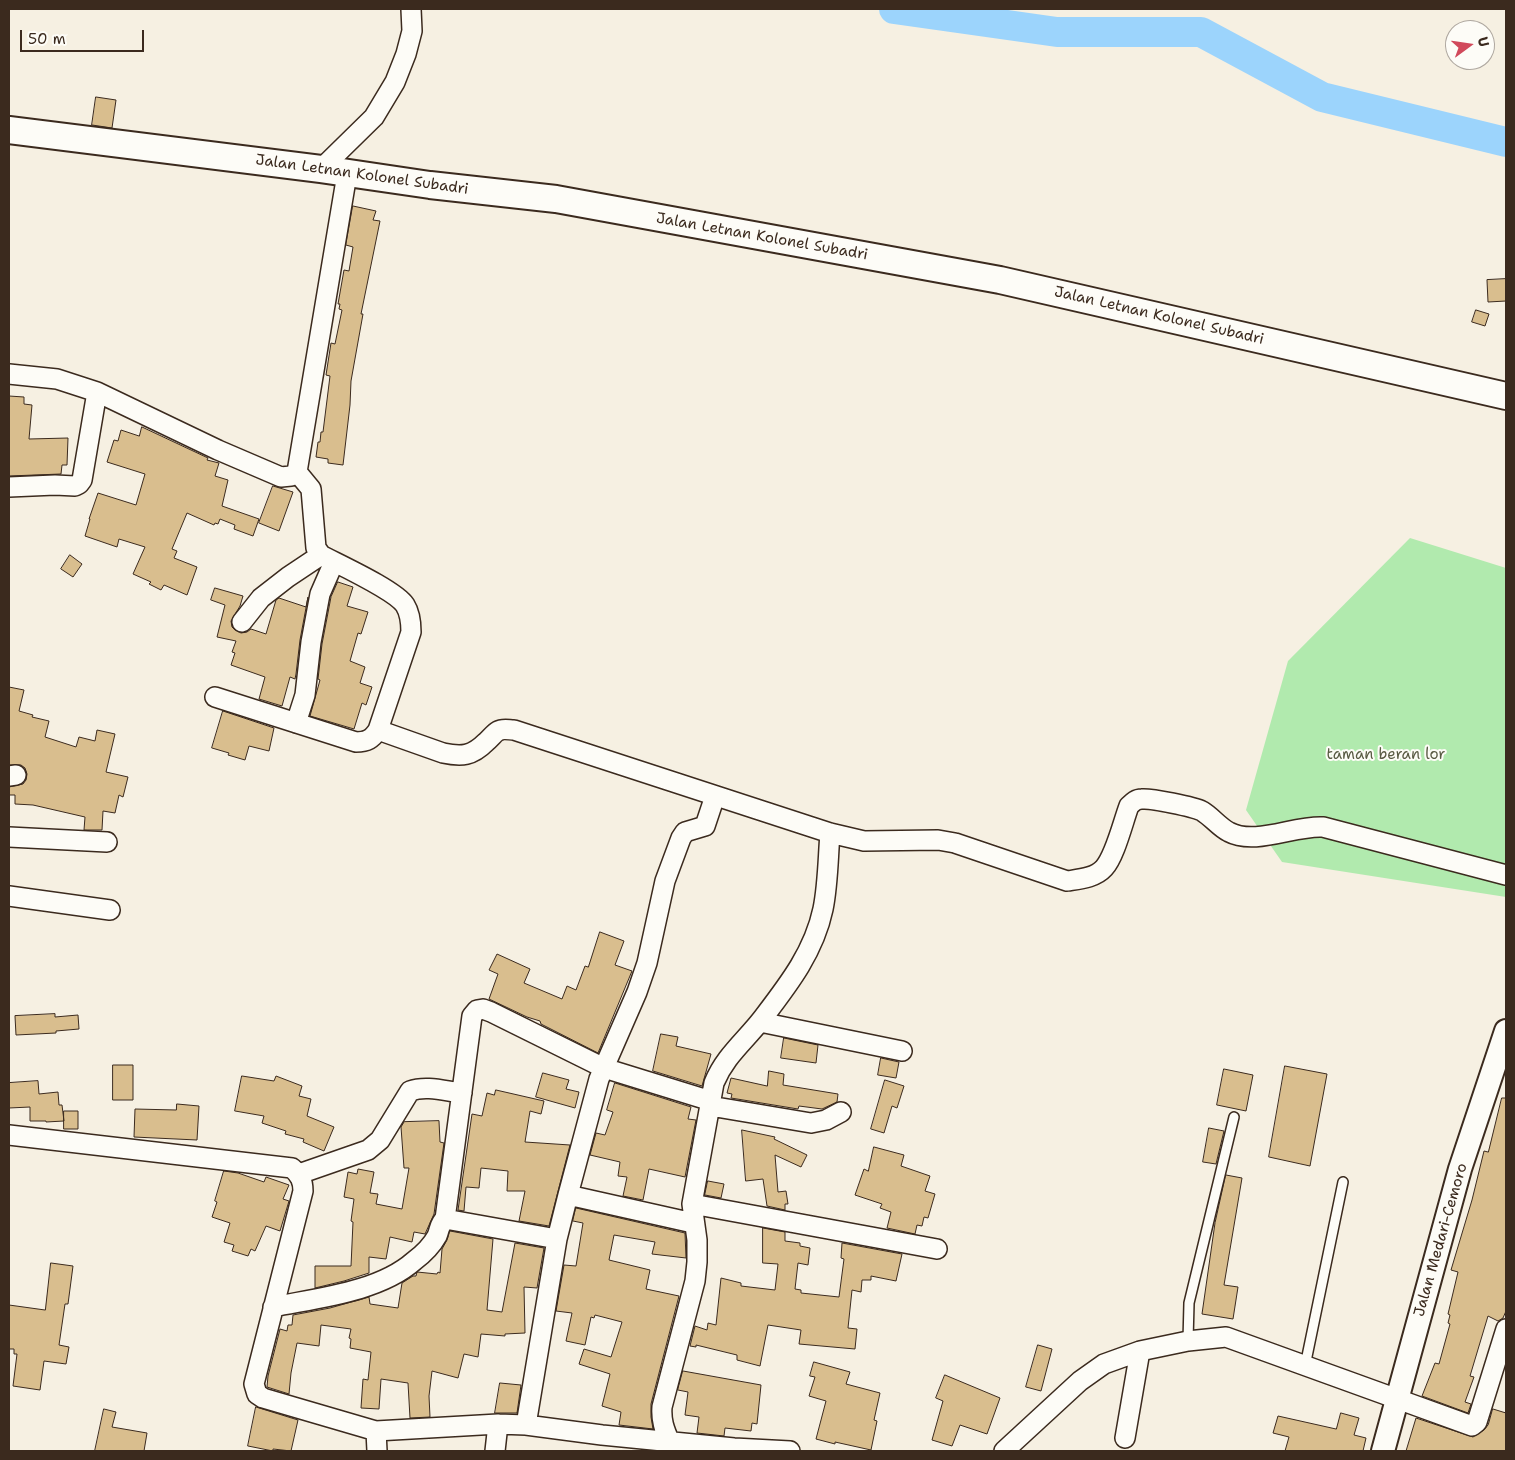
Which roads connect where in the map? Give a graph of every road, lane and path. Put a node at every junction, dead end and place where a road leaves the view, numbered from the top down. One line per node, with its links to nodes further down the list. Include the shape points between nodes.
1 (411, 9): 3 (street, via 412,31 395,82 374,116)
2 (9, 130): 3 (main road, Jalan Letnan Kolonel Subadri)
3 (321, 169): 4 (main road, Jalan Letnan Kolonel Subadri)
4 (346, 174): 7 (main road, Jalan Letnan Kolonel Subadri, via 556,199 1000,280); 8 (street)
5 (9, 374): 6 (street, via 57,379)
6 (97, 392): 8 (street, via 281,477); 9 (street, via 79,484)
7 (1506, 396)
8 (297, 472): 10 (street, via 311,489 316,548)
9 (9, 487)
10 (328, 558): 11 (street, via 288,577 261,598); 13 (street, via 311,642 305,695); 14 (street, via 395,595 405,605 411,620 412,632)
11 (242, 622)
12 (215, 697): 13 (street)
13 (296, 723): 14 (street, via 356,742 366,742)
14 (378, 730): 15 (street, via 443,753 468,755 497,731 514,730)
15 (714, 796): 16 (street); 25 (street, via 705,826 688,830 681,838 661,896 637,992)
16 (830, 833): 19 (street, via 864,840 938,840 1067,881 1083,879 1104,869 1129,806 1143,798 1199,810 1229,832 1240,836 1254,837 1323,827); 22 (street, via 823,909 813,941 792,981)
17 (9, 837): 18 (street)
18 (107, 842)
19 (1506, 875)
20 (9, 896): 21 (street)
21 (110, 910)
22 (760, 1022): 24 (street); 27 (street, via 720,1069)
23 (1506, 1032): 44 (street, Jalan Medari-Cemoro, via 1460,1169)
24 (902, 1051)
25 (604, 1068): 26 (street, via 482,1009 472,1016); 27 (street); 33 (street)
26 (462, 1093): 31 (street, via 425,1088 410,1091 380,1140 368,1150); 35 (street)
27 (710, 1104): 28 (street, via 811,1123); 34 (street)
28 (841, 1112)
29 (1234, 1117): 41 (lane, via 1189,1303)
30 (9, 1135): 31 (street, via 277,1165 292,1168)
31 (299, 1174): 39 (street, via 303,1191)
32 (1343, 1182): 43 (lane)
33 (568, 1195): 36 (street); 37 (street)
34 (692, 1204): 36 (street); 38 (street)
35 (445, 1219): 37 (street); 39 (street, via 436,1237 412,1263 375,1284)
36 (693, 1223): 49 (street, via 697,1240 695,1281 662,1407 661,1418)
37 (557, 1239): 46 (street)
38 (937, 1249)
39 (273, 1307): 47 (street, via 254,1384 257,1394)
40 (1506, 1329): 44 (street, via 1477,1422 1472,1426)
41 (1188, 1341): 42 (street); 43 (street, via 1226,1337)
42 (1140, 1351): 48 (street); 55 (street, via 1104,1364 1080,1381)
43 (1305, 1366): 44 (street)
44 (1397, 1398): 56 (street, Jalan Medari-Cemoro)
45 (498, 1424): 46 (street); 47 (street); 53 (street)
46 (526, 1425): 50 (street)
47 (376, 1431): 52 (street)
48 (1125, 1438)
49 (670, 1442): 50 (street); 51 (street)
50 (601, 1443)
51 (734, 1450): 54 (street)
52 (377, 1451)
53 (496, 1451)
54 (790, 1451)
55 (1004, 1451)
56 (1383, 1451)

